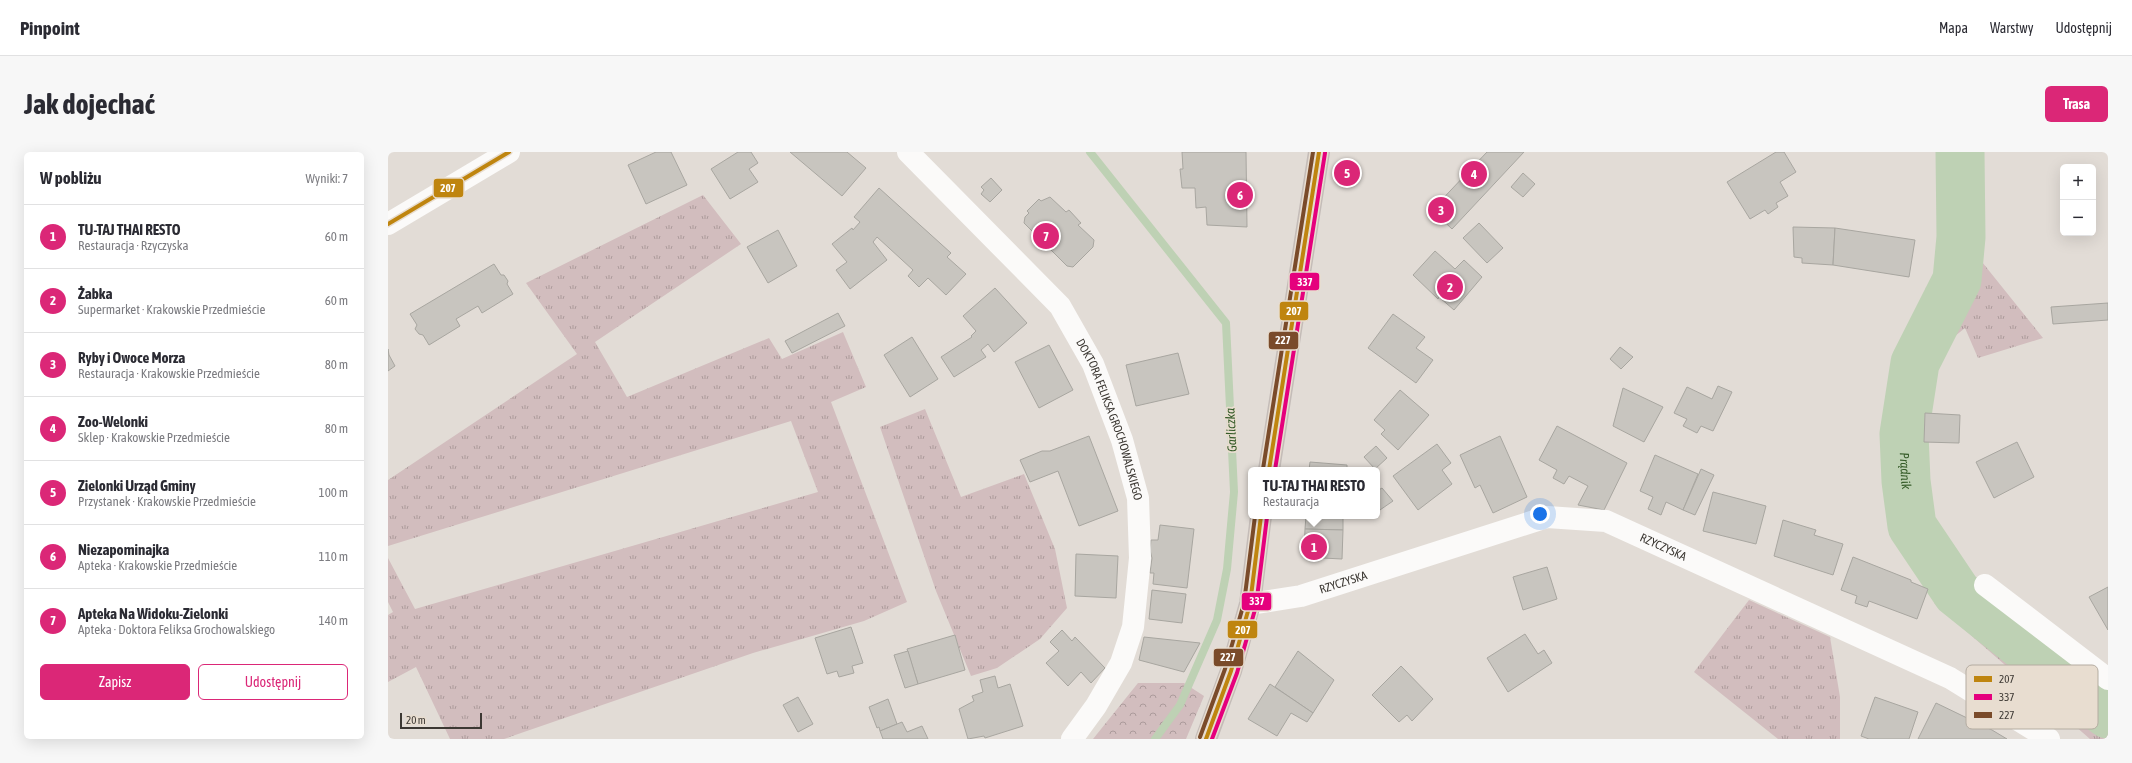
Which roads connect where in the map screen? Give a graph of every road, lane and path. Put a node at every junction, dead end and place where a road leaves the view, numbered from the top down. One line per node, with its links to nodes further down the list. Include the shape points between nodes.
1 (509, 152): 4 (street)
2 (908, 152): 14 (street, DOKTORA FELIKSA GROCHOWALSKIEGO, via 1060,306 1094,364 1122,440 1138,498 1140,558 1133,627 1121,663 1096,706)
3 (1319, 152): 5 (main road)
4 (388, 224)
5 (1268, 467)
6 (1261, 519): 8 (main road)
7 (1985, 585): 9 (street)
8 (1250, 604): 12 (street, RZYCZYSKA, via 1301,596 1547,517 1606,521 1950,678); 15 (main road, via 1231,671)
9 (2090, 665)
10 (2098, 671): 11 (street)
11 (2108, 679)
12 (1966, 688)
13 (2033, 729): 16 (street, RZYCZYSKA)
14 (1072, 739)
15 (1206, 739)
16 (2049, 739)

